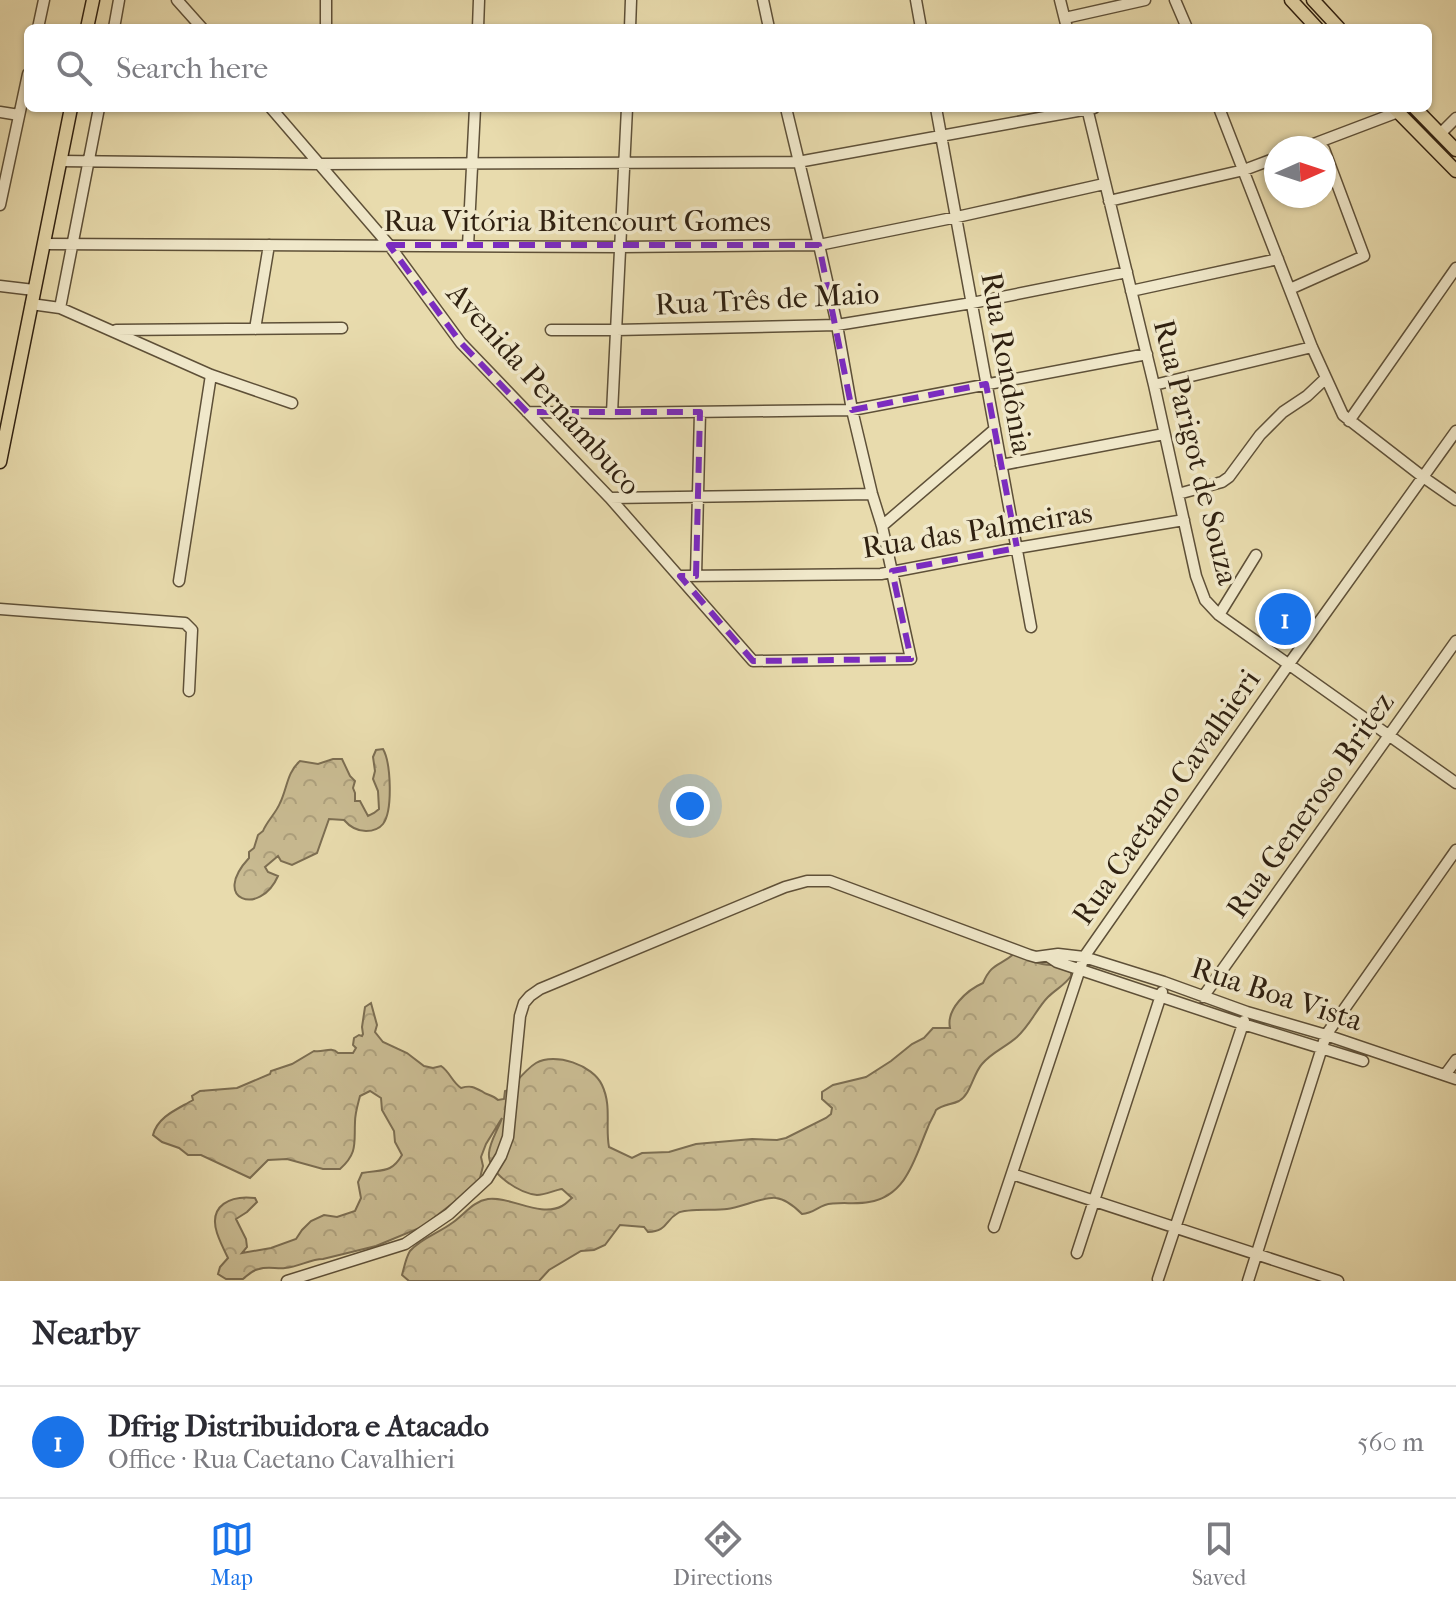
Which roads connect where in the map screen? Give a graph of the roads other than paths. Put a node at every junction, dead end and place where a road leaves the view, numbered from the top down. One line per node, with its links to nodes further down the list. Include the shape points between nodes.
1 (44, 0): 16 (street)
2 (93, 0): 17 (main road)
3 (119, 0): 18 (street)
4 (177, 0): 19 (street)
5 (326, 0): 20 (street)
6 (479, 0): 21 (street)
7 (631, 0): 22 (street)
8 (763, 0): 23 (street)
9 (916, 0): 24 (street)
10 (1060, 0): 15 (street)
11 (1145, 0): 15 (street)
12 (1175, 0): 25 (street)
13 (1291, 0): 26 (main road)
14 (1313, 0): 27 (main road)
15 (1066, 23)
16 (39, 24)
17 (88, 24)
18 (115, 24)
19 (198, 24)
20 (326, 24)
21 (478, 24)
22 (630, 24)
23 (768, 24)
24 (920, 24)
25 (1185, 24)
26 (1313, 24)
27 (1335, 24)
28 (24, 92): 43 (street)
29 (0, 112): 43 (street)
30 (70, 112): 49 (main road)
31 (98, 112): 50 (street)
32 (274, 112): 55 (street, Avenida Pernambuco)
33 (475, 112): 53 (street)
34 (627, 112): 54 (street)
35 (787, 112): 51 (street)
36 (937, 112): 46 (street, Rua Rondônia)
37 (1073, 112): 46 (street)
38 (1091, 112): 59 (street, Rua Parigot de Souza)
39 (1221, 112): 56 (street)
40 (1392, 112): 47 (street)
41 (1398, 112): 57 (main road)
42 (1419, 112): 45 (main road)
43 (19, 115): 61 (street)
44 (1456, 118): 45 (street)
45 (1440, 134): 48 (main road)
46 (941, 136): 51 (street); 62 (street, Rua Rondônia)
47 (1336, 140)
48 (1456, 150)
49 (60, 161): 50 (street); 64 (main road)
50 (89, 162): 55 (street); 63 (street)
51 (798, 162): 54 (street); 67 (street)
52 (1264, 162): 56 (street)
53 (473, 163): 54 (street); 55 (street); 68 (street)
54 (625, 163): 69 (street)
55 (318, 164): 66 (street, Avenida Pernambuco)
56 (1244, 170): 60 (street); 70 (street)
57 (1456, 171)
58 (1336, 181): 74 (street, via 1364,256)
59 (1104, 184): 60 (street, Rua Parigot de Souza); 62 (street, Rua Vitória Bitencourt Gomes)
60 (1109, 201): 72 (street, Rua Parigot de Souza)
61 (0, 205)
62 (957, 217): 67 (street, Rua Vitória Bitencourt Gomes); 77 (street, Rua Rondônia)
63 (73, 243): 64 (street, Rua Vitória Bitencourt Gomes); 65 (street, Rua Vitória Bitencourt Gomes); 79 (street)
64 (44, 244): 75 (main road)
65 (269, 245): 66 (street, Rua Vitória Bitencourt Gomes); 82 (street)
66 (389, 245): 68 (street, Rua Vitória Bitencourt Gomes); 94 (street, Avenida Pernambuco, via 461,343)
67 (819, 245): 69 (street, Rua Vitória Bitencourt Gomes); 80 (street)
68 (468, 246): 69 (street, Rua Vitória Bitencourt Gomes)
69 (621, 247): 85 (street)
70 (1278, 259): 74 (street); 76 (street)
71 (1456, 268): 97 (street)
72 (1127, 272): 76 (street, Rua Parigot de Souza); 77 (street, Rua Três de Maio)
73 (0, 286): 75 (street)
74 (1290, 289): 86 (street)
75 (34, 290): 78 (main road)
76 (1131, 291): 87 (street, Rua Parigot de Souza)
77 (972, 303): 80 (street, Rua Três de Maio); 90 (street, Rua Rondônia)
78 (31, 304): 79 (street); 101 (main road)
79 (60, 308): 83 (street)
80 (837, 325): 85 (street, Rua Três de Maio); 93 (street)
81 (342, 328): 82 (street)
82 (255, 329): 83 (street)
83 (110, 330): 88 (street)
84 (551, 330): 85 (street, Rua Três de Maio)
85 (616, 330): 96 (street)
86 (1312, 347): 89 (street); 91 (street)
87 (1147, 354): 90 (street); 91 (street, Rua Parigot de Souza)
88 (211, 375): 92 (street); 116 (street)
89 (1325, 379): 97 (street); 105 (street, via 1260,435 1229,477)
90 (986, 384): 93 (street); 98 (street, Rua Rondônia)
91 (1154, 385): 100 (street, Rua Parigot de Souza)
92 (292, 403)
93 (852, 410): 95 (street); 104 (street)
94 (527, 412): 96 (street); 107 (street, Avenida Pernambuco)
95 (700, 412): 96 (street); 106 (street)
96 (612, 413)
97 (1349, 421): 103 (street)
98 (995, 429): 102 (street, Rua Rondônia); 110 (street)
99 (1456, 431): 103 (street, Rua Caetano Cavalhieri)
100 (1164, 434): 102 (street); 105 (street, Rua Parigot de Souza)
101 (0, 462)
102 (1001, 465): 111 (street, Rua Rondônia)
103 (1423, 477): 108 (street); 121 (street, Rua Caetano Cavalhieri)
104 (872, 494): 106 (street); 110 (street)
105 (1178, 494): 109 (street, Rua Parigot de Souza)
106 (698, 497): 107 (street); 115 (street)
107 (610, 498): 114 (street, Avenida Pernambuco)
108 (1456, 500)
109 (1184, 520): 111 (street, Rua das Palmeiras); 118 (street, Rua Parigot de Souza, via 1196,576 1205,600)
110 (882, 526): 113 (street)
111 (1017, 548): 113 (street, Rua das Palmeiras); 119 (street, Rua Rondônia)
112 (1256, 555): 118 (street)
113 (892, 571): 114 (street, Avenida Pernambuco, via 911,659 753,661); 115 (street, Rua das Palmeiras)
114 (680, 576): 115 (street, Rua das Palmeiras)
115 (696, 576)
116 (179, 581)
117 (0, 609): 122 (street, via 185,623 192,630)
118 (1219, 615): 121 (street, Rua Parigot de Souza)
119 (1031, 627)
120 (1456, 641): 123 (street, Rua Generoso Britez)
121 (1289, 664): 123 (street, Rua Parigot de Souza); 127 (street, Rua Caetano Cavalhieri)
122 (189, 691)
123 (1388, 737): 124 (street, Rua Parigot de Souza); 131 (street, Rua Generoso Britez)
124 (1456, 783)
125 (1456, 850): 134 (street)
126 (1048, 956): 127 (street, Rua Boa Vista); 128 (street, Rua Boa Vista); 146 (street, via 1029,955 817,880 785,887 575,973 524,1003 508,1137 487,1179 405,1244)
127 (1084, 957): 128 (street, Rua Caetano Cavalhieri); 129 (street, Rua Boa Vista)
128 (1079, 969): 130 (street, Rua Boa Vista); 139 (street, Rua Caetano Cavalhieri)
129 (1164, 982): 130 (street); 131 (street, Rua Boa Vista)
130 (1160, 996): 133 (street, Rua Boa Vista); 140 (street)
131 (1203, 997): 132 (street, Rua Boa Vista)
132 (1247, 1012): 133 (street); 134 (street, Rua Boa Vista)
133 (1243, 1024): 135 (street, Rua Boa Vista); 142 (street)
134 (1326, 1035): 135 (street); 138 (street, Rua Boa Vista)
135 (1322, 1049): 137 (street, Rua Boa Vista); 144 (street)
136 (1456, 1060): 138 (street)
137 (1363, 1061)
138 (1451, 1077)
139 (1012, 1174): 140 (street); 141 (street, Rua Caetano Cavalhieri)
140 (1095, 1200): 142 (street); 143 (street)
141 (994, 1227)
142 (1174, 1228): 144 (street); 145 (street)
143 (1077, 1253)
144 (1257, 1253): 147 (street); 148 (street)
145 (1158, 1279)
146 (287, 1281)
147 (1248, 1281)
148 (1338, 1281)

